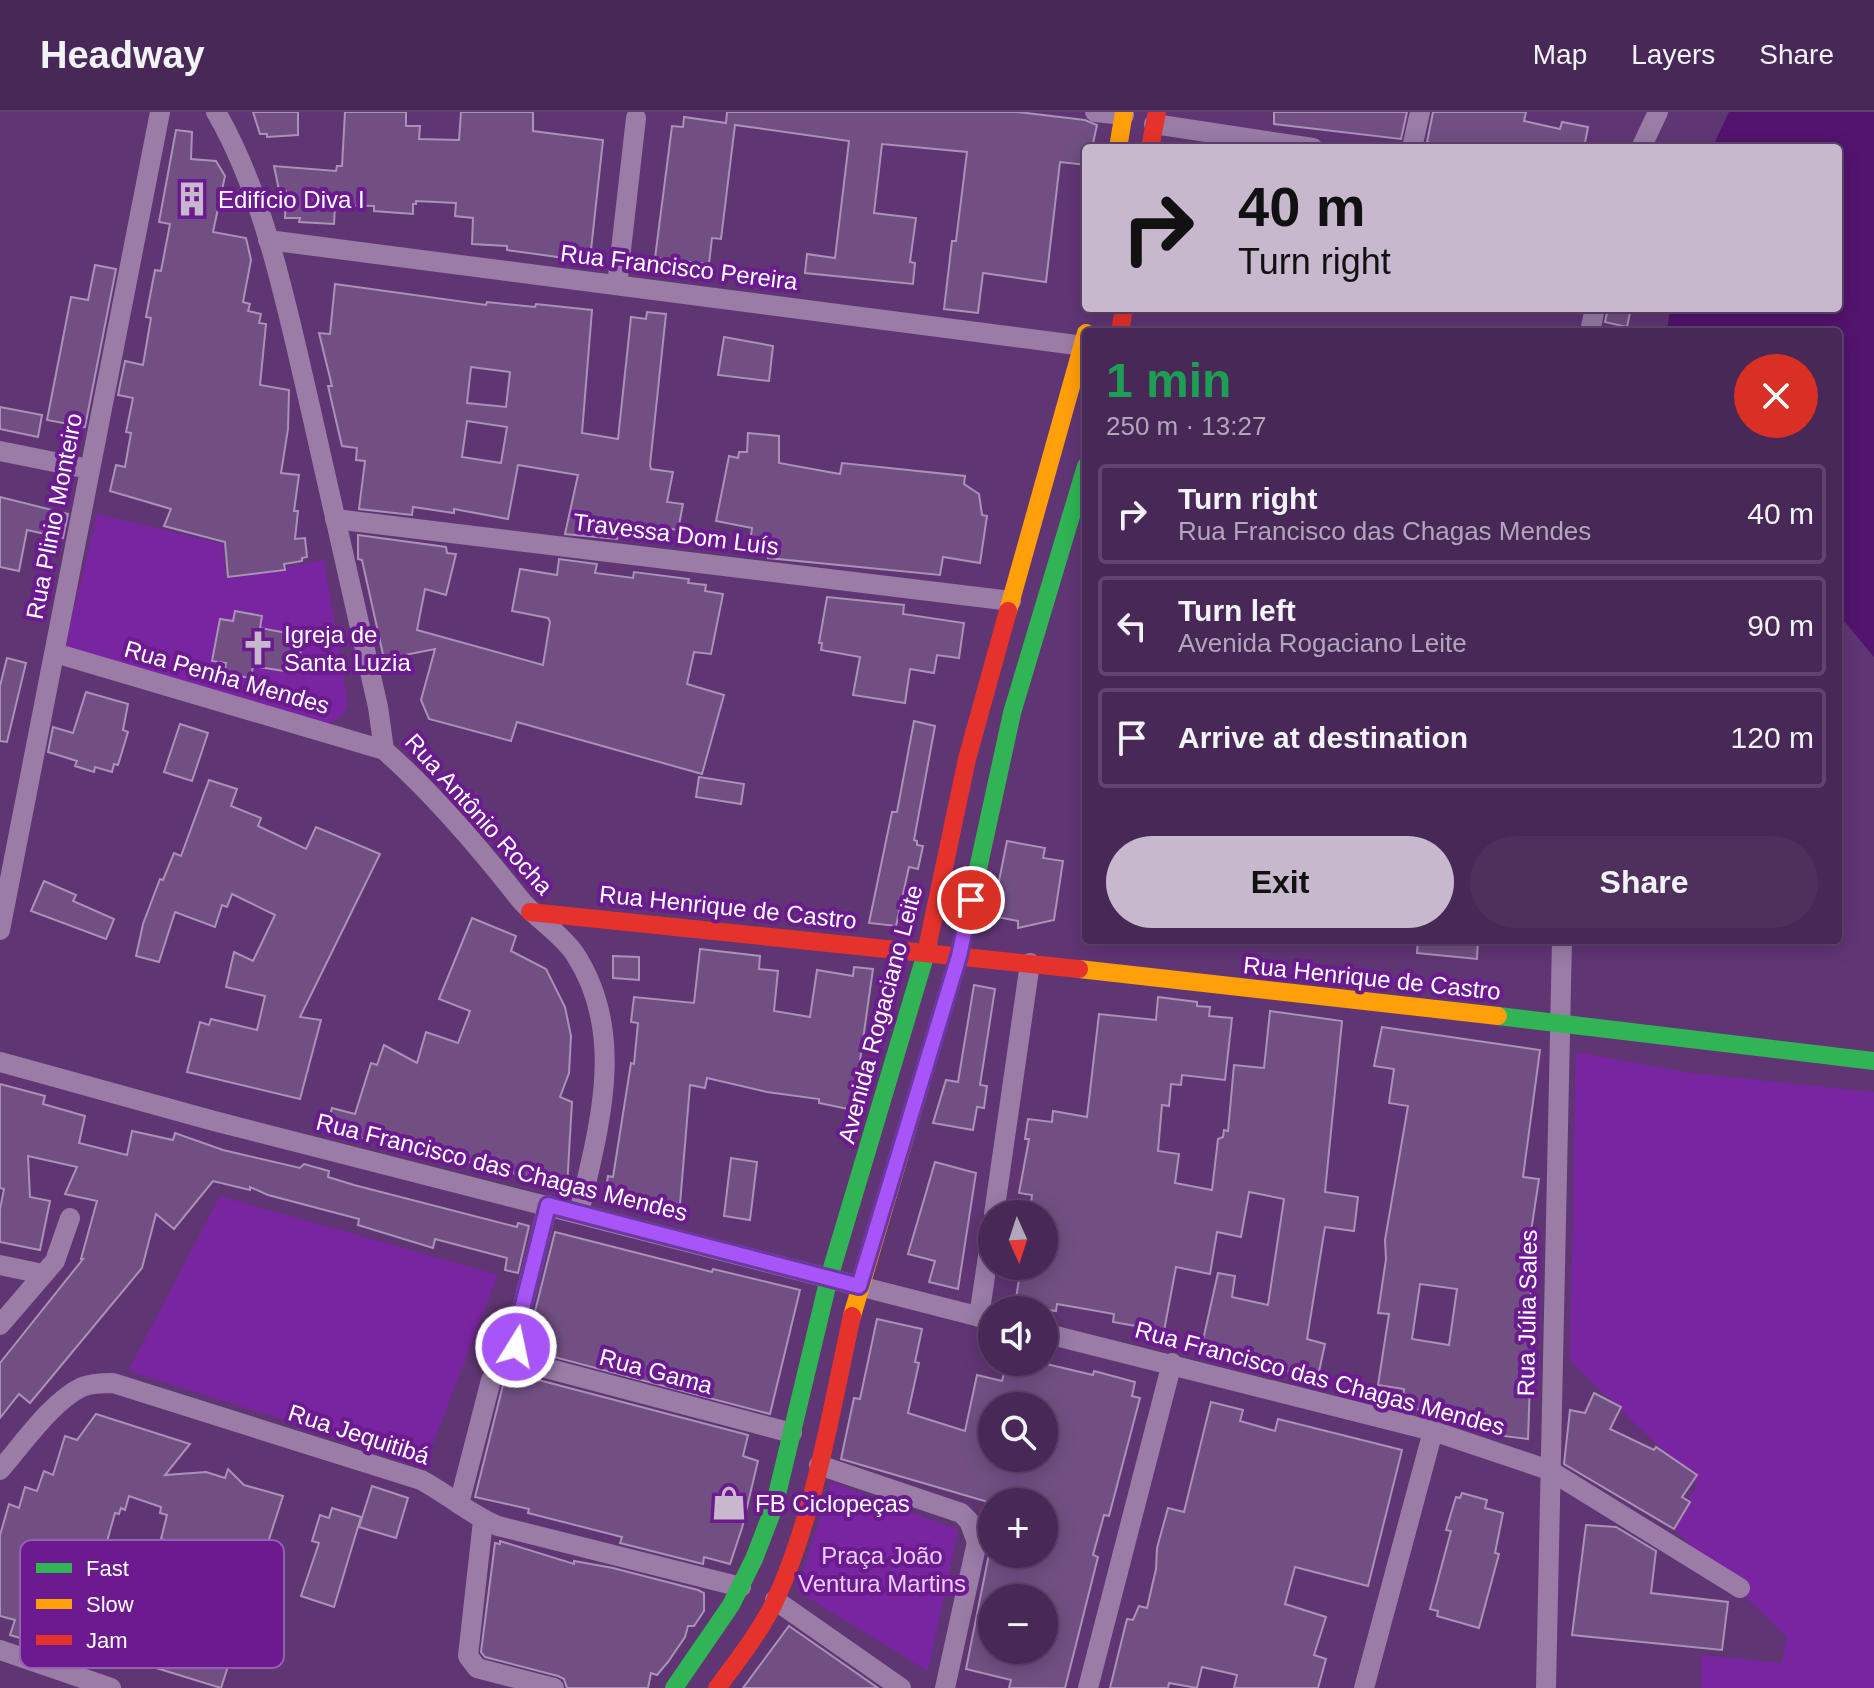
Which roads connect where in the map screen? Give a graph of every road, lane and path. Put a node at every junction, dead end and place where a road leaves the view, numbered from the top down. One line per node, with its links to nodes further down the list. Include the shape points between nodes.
1 (160, 112): 19 (street, Rua Plinio Monteiro)
2 (216, 112): 14 (street, Rua Antônio Rocha)
3 (1095, 112): 6 (street)
4 (1420, 112): 12 (street)
5 (1658, 112): 13 (street)
6 (1124, 114): 9 (main road)
7 (636, 118): 15 (street)
8 (1155, 118): 10 (main road); 11 (street)
9 (1119, 144)
10 (1151, 144)
11 (1292, 144)
12 (1413, 144)
13 (1643, 144)
14 (268, 240): 15 (street, Rua Francisco Pereira); 21 (street, Rua Antônio Rocha)
15 (617, 285): 16 (street, Rua Francisco Pereira)
16 (1082, 333)
17 (1082, 347): 22 (main road, Avenida Rogaciano Leite)
18 (0, 451): 19 (street)
19 (89, 469): 23 (street, Rua Plinio Monteiro)
20 (1082, 479): 29 (main road, via 1012,713)
21 (335, 519): 22 (street, Travessa Dom Luís); 24 (street, Rua Antônio Rocha)
22 (1011, 601): 28 (main road, Avenida Rogaciano Leite, via 967,759)
23 (55, 653): 24 (street, Rua Penha Mendes); 26 (street, Rua Plinio Monteiro)
24 (384, 750): 25 (street, Rua Antônio Rocha, via 412,774)
25 (530, 912): 28 (main road, Rua Henrique de Castro); 36 (street, Rua Antônio Rocha, via 573,951 589,980 604,1033 606,1079)
26 (0, 930)
27 (1562, 944): 31 (street, Rua Júlia Sales)
28 (926, 952): 29 (main road, Rua Henrique de Castro); 40 (main road, Avenida Rogaciano Leite)
29 (959, 956): 30 (main road, Rua Henrique de Castro); 41 (main road)
30 (1030, 963): 31 (main road, Rua Henrique de Castro); 34 (street)
31 (1560, 1023): 32 (main road, Rua Henrique de Castro); 51 (street, Rua Júlia Sales)
32 (1874, 1061)
33 (0, 1062): 35 (street, Rua Francisco das Chagas Mendes)
34 (996, 1200)
35 (548, 1205): 36 (street, Rua Francisco das Chagas Mendes); 45 (street, via 516,1333)
36 (579, 1213): 40 (street, Rua Francisco das Chagas Mendes)
37 (70, 1218): 39 (street, via 55,1261)
38 (0, 1265): 39 (street)
39 (43, 1274): 43 (street)
40 (829, 1278): 41 (street, Rua Francisco das Chagas Mendes); 48 (main road, Avenida Rogaciano Leite)
41 (859, 1286): 42 (street, Rua Francisco das Chagas Mendes); 49 (main road)
42 (978, 1317)
43 (0, 1325)
44 (1058, 1336): 46 (street, Rua Francisco das Chagas Mendes)
45 (520, 1356): 48 (street, Rua Gama, via 539,1367); 52 (street, via 507,1359 491,1380)
46 (1172, 1363): 47 (street, Rua Francisco das Chagas Mendes); 66 (street)
47 (1433, 1431): 51 (street, Rua Francisco das Chagas Mendes); 67 (street)
48 (792, 1433): 54 (main road, Avenida Rogaciano Leite, via 774,1507)
49 (819, 1465): 56 (main road, via 804,1525); 65 (street, via 961,1513 969,1521 977,1542)
50 (0, 1470): 52 (street, Rua Jequitibá, via 53,1410 84,1386 126,1385 421,1480)
51 (1549, 1470): 55 (street, Rua Francisco das Chagas Mendes); 68 (street, Rua Júlia Sales)
52 (459, 1504): 53 (street, Rua Jequitibá)
53 (483, 1521): 54 (street, Rua Jequitibá); 61 (street, via 468,1656 477,1668)
54 (741, 1587): 62 (main road, Avenida Rogaciano Leite)
55 (1740, 1588)
56 (775, 1600): 63 (main road); 64 (street)
57 (0, 1650): 58 (street)
58 (20, 1657)
59 (53, 1668): 60 (street)
60 (111, 1688)
61 (554, 1688)
62 (674, 1688)
63 (717, 1688)
64 (901, 1688)
65 (945, 1688)
66 (1088, 1688)
67 (1364, 1688)
68 (1546, 1688)

